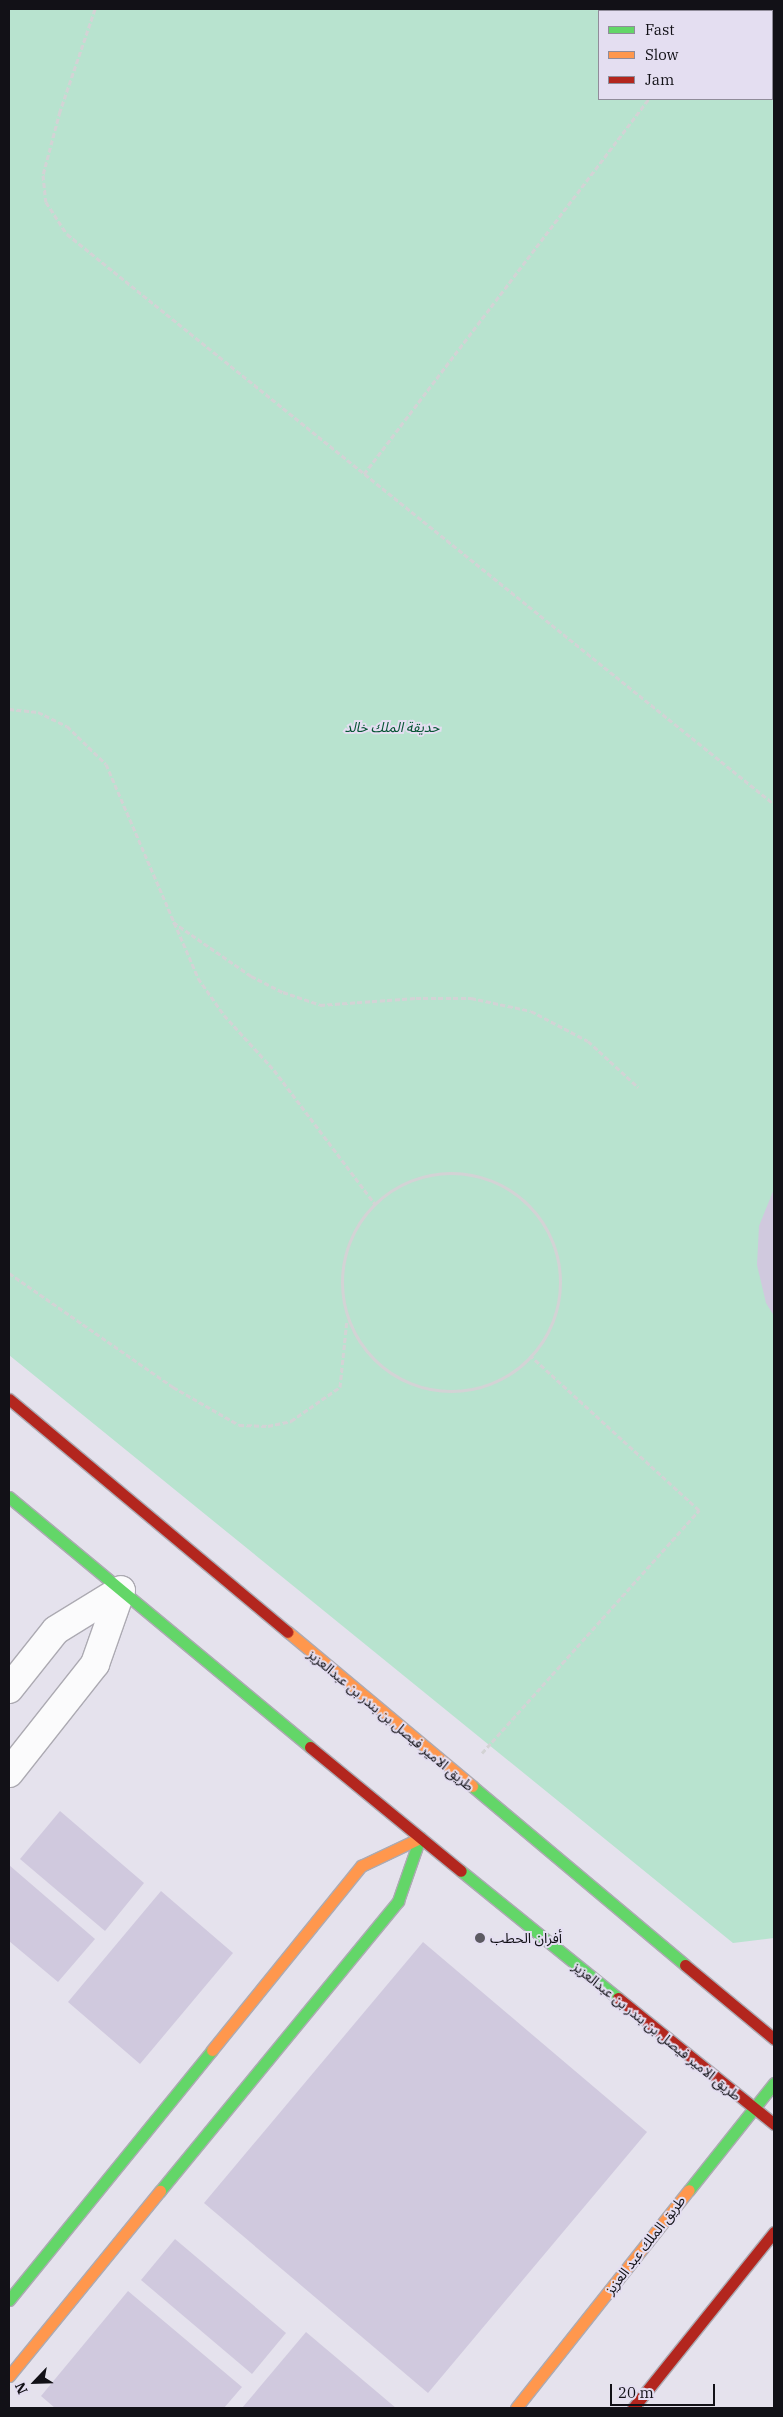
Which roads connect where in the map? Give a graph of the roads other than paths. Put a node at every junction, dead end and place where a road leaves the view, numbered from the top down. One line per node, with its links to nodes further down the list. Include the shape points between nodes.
1 (9, 1399): 7 (main road, طريق الامير فيصل بن بندر بن عبدالعزيز)
2 (9, 1497): 3 (main road, طريق الامير فيصل بن بندر بن عبدالعزيز)
3 (121, 1590): 4 (street, via 56,1630); 5 (street, via 95,1664); 6 (main road, طريق الامير فيصل بن بندر بن عبدالعزيز)
4 (9, 1689)
5 (9, 1773)
6 (420, 1838): 9 (main road, طريق الامير فيصل بن بندر بن عبدالعزيز); 12 (main road, via 361,1866); 13 (main road, via 398,1901)
7 (774, 2039)
8 (774, 2083): 9 (main road, طريق الملك عبد العزيز)
9 (753, 2108): 10 (main road, طريق الامير فيصل بن بندر بن عبدالعزيز); 14 (main road, طريق الملك عبد العزيز)
10 (774, 2124)
11 (774, 2232): 15 (main road)
12 (9, 2300)
13 (9, 2376)
14 (516, 2408)
15 (633, 2408)

